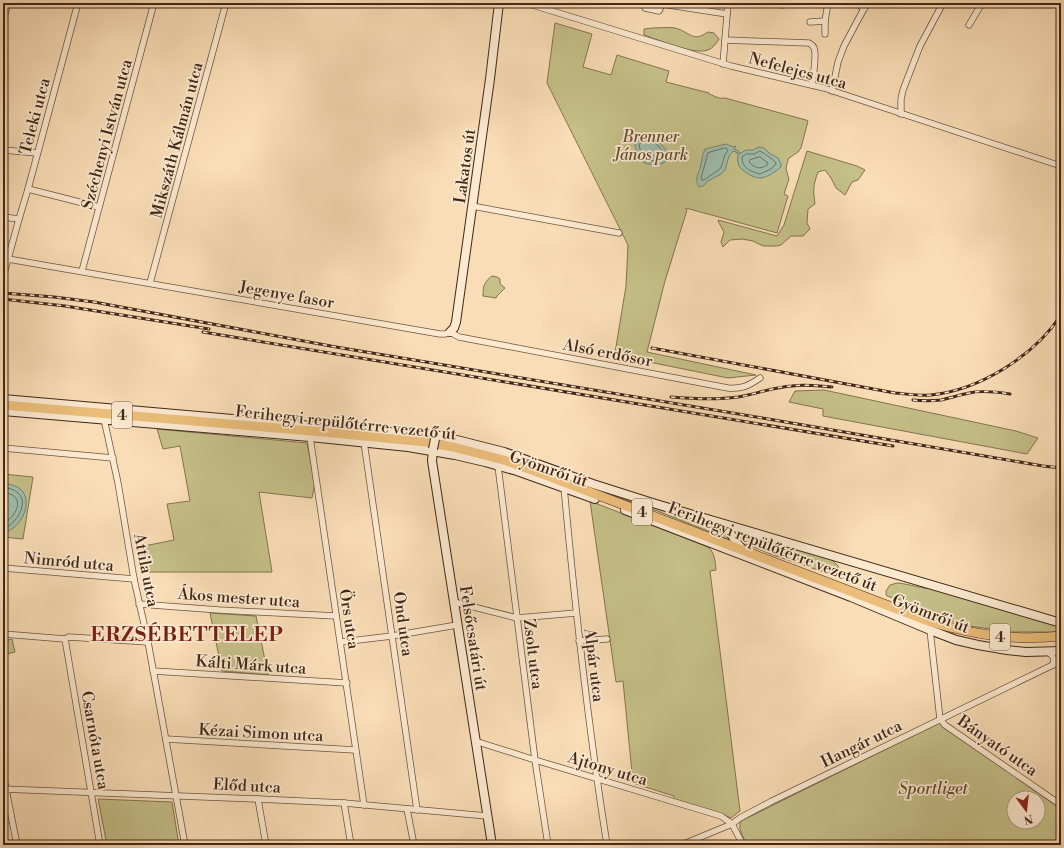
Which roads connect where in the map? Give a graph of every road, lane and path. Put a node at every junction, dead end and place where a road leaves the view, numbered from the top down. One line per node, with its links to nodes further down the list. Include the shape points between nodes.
1 (8, 3): 20 (street)
2 (78, 3): 30 (street, Teleki utca)
3 (154, 3): 34 (street, Széchenyi István utca)
4 (226, 3): 41 (street, Mikszáth Kálmán utca)
5 (499, 3): 33 (street, Lakatos út)
6 (526, 3): 25 (street, Nefelejcs utca)
7 (646, 3): 15 (street, via 645,8 660,11)
8 (728, 3): 18 (street)
9 (762, 3): 10 (street)
10 (789, 3)
11 (828, 3): 19 (street)
12 (857, 3): 17 (street)
13 (867, 3): 17 (street)
14 (982, 3): 22 (street)
15 (662, 4): 18 (street)
16 (940, 4): 28 (street, via 903,90)
17 (864, 9): 27 (street, via 844,46)
18 (727, 14): 24 (street)
19 (824, 21): 21 (street); 23 (street)
20 (3, 22)
21 (810, 22)
22 (969, 25)
23 (825, 34)
24 (725, 40): 25 (street); 26 (street, via 809,43 815,48)
25 (722, 64): 26 (street, Nefelejcs utca)
26 (812, 85): 27 (street, Nefelejcs utca)
27 (832, 91): 28 (street, Nefelejcs utca)
28 (901, 114): 31 (street, Nefelejcs utca)
29 (3, 150): 30 (street)
30 (37, 153): 32 (street, Teleki utca)
31 (1061, 166)
32 (28, 188): 34 (street); 36 (street, Teleki utca)
33 (472, 206): 37 (street); 42 (street, Lakatos út, via 456,322)
34 (99, 207): 39 (street, Széchenyi István utca)
35 (3, 217): 36 (street)
36 (19, 219): 38 (street, Teleki utca)
37 (619, 232)
38 (8, 259): 39 (street, Jegenye fasor); 40 (street, Teleki utca)
39 (82, 271): 41 (street, Jegenye fasor)
40 (3, 274)
41 (150, 283): 42 (street, Jegenye fasor, via 440,334)
42 (450, 332): 43 (street, Alsó erdősor, via 459,337 728,388 748,386)
43 (760, 378)
44 (3, 399): 49 (street, Gyömrői út)
45 (3, 405): 57 (main road, Ferihegyi repülőtérre vezető út / 4, via 319,432 454,447 507,461)
46 (3, 410): 47 (street, Gyömrői út)
47 (104, 419): 48 (street, Gyömrői út); 53 (street, Attila utca)
48 (310, 437): 50 (street, Gyömrői út); 63 (street, Örs utca)
49 (435, 437): 52 (street, Felsőcsatári út, bridge); 56 (street, Gyömrői út, via 504,452 593,484)
50 (364, 442): 52 (street, Gyömrői út); 69 (street, Ond utca)
51 (3, 448): 53 (street)
52 (433, 450): 54 (street, Gyömrői út); 60 (street, Felsőcsatári út, via 432,461)
53 (113, 458): 59 (street, Attila utca)
54 (498, 466): 55 (street, Gyömrői út); 64 (street, Zsolt utca)
55 (564, 488): 62 (street, Alpár utca); 67 (street, Gyömrői út, via 844,594)
56 (709, 520): 57 (street, Gyömrői út, via 725,526); 65 (street, Gyömrői út)
57 (745, 551): 70 (main road, Ferihegyi repülőtérre vezető út / 4, via 932,622 963,631 1017,638)
58 (3, 568): 59 (street, Nimród utca)
59 (134, 579): 61 (street, Attila utca)
60 (454, 602): 64 (street); 66 (street, Felsőcsatári út)
61 (139, 604): 63 (street, Ákos mester utca); 74 (street, Attila utca)
62 (576, 613): 64 (street); 73 (street, Alpár utca)
63 (336, 616): 75 (street, Örs utca)
64 (517, 618): 86 (street, Zsolt utca)
65 (1061, 623)
66 (457, 625): 69 (street); 84 (street, Felsőcsatári út)
67 (930, 630): 77 (street, Gyömrői út, via 962,641 995,648); 82 (street)
68 (3, 634): 71 (street)
69 (392, 636): 75 (street); 97 (street, Ond utca)
70 (1061, 636)
71 (65, 639): 74 (street, via 69,637); 90 (street, Csarnóta utca)
72 (607, 639): 73 (street)
73 (579, 641): 88 (street, Alpár utca)
74 (148, 642): 80 (street, Attila utca)
75 (341, 642): 81 (street, Örs utca)
76 (1061, 651): 77 (street, Gyömrői út)
77 (1048, 652): 79 (street, via 1054,657)
78 (1061, 660): 79 (street, Hangár utca)
79 (1053, 664): 82 (street, Hangár utca)
80 (153, 671): 81 (street, Kálti Márk utca); 83 (street, Attila utca)
81 (347, 683): 85 (street, Örs utca)
82 (940, 719): 95 (street, Bányató utca); 99 (street, Hangár utca, via 770,802)
83 (166, 739): 85 (street, Kézai Simon utca); 91 (street, Attila utca)
84 (475, 741): 86 (street, Ajtony utca); 98 (street, Felsőcsatári út)
85 (355, 750): 94 (street, Örs utca)
86 (535, 760): 88 (street, Ajtony utca); 107 (street, Zsolt utca)
87 (3, 774): 89 (street)
88 (597, 778): 99 (street, Ajtony utca, via 721,816); 108 (street, Alpár utca)
89 (4, 789): 90 (street, Előd utca); 100 (street)
90 (91, 792): 91 (street, Előd utca); 101 (street, Csarnóta utca)
91 (176, 795): 92 (street, Előd utca); 102 (street, Attila utca)
92 (258, 799): 93 (street, Előd utca); 103 (street)
93 (344, 803): 94 (street, Előd utca); 104 (street)
94 (364, 805): 96 (street, Előd utca)
95 (1061, 805)
96 (407, 809): 97 (street, Előd utca); 105 (street)
97 (417, 810): 98 (street, Előd utca)
98 (487, 816): 106 (street, Felsőcsatári út)
99 (732, 824): 109 (street, Hangár utca); 110 (street)
100 (17, 845)
101 (100, 845)
102 (184, 845)
103 (266, 845)
104 (351, 845)
105 (414, 845)
106 (492, 845)
107 (548, 845)
108 (607, 845)
109 (681, 845)
110 (743, 845)

